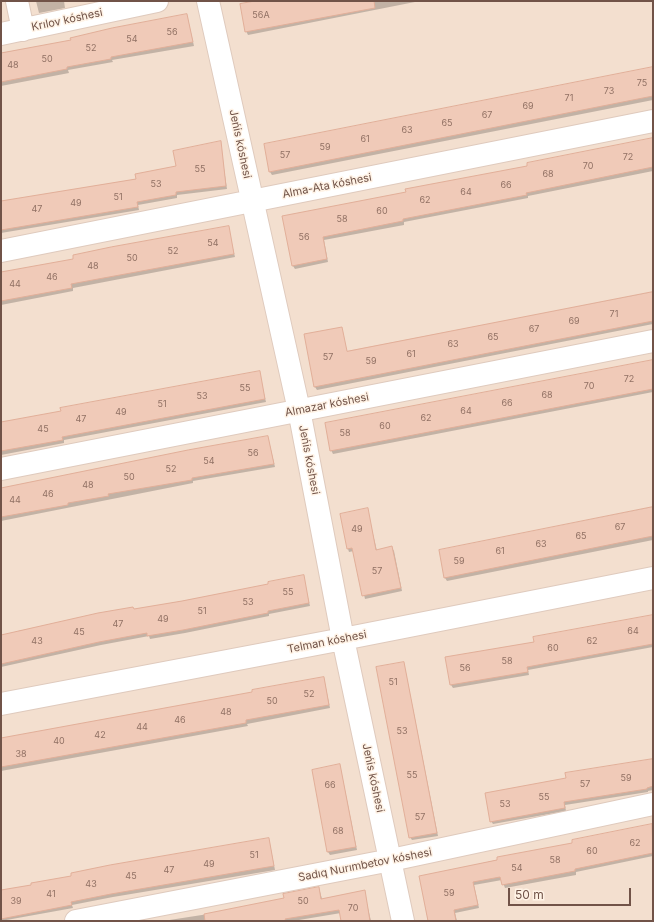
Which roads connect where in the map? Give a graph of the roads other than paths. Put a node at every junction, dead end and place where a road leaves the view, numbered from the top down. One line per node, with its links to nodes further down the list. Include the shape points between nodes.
1 (17, 1): 4 (street)
2 (157, 1): 4 (street, Krılov kóshesi)
3 (208, 1): 7 (street, Jeńis kóshesi)
4 (23, 30): 5 (street, Krılov kóshesi)
5 (1, 34)
6 (653, 121): 7 (street, Alma-Ata kóshesi)
7 (252, 201): 8 (street, Alma-Ata kóshesi); 10 (street, Jeńis kóshesi)
8 (1, 251)
9 (653, 341): 10 (street, Almazar kóshesi)
10 (299, 410): 11 (street, Almazar kóshesi); 13 (street, Jeńis kóshesi)
11 (1, 469)
12 (653, 578): 13 (street, Telman kóshesi)
13 (343, 640): 14 (street, Telman kóshesi); 16 (street, Jeńis kóshesi)
14 (1, 704)
15 (653, 804): 16 (street, Sadıq Nurımbetov kóshesi)
16 (391, 860): 17 (street, Sadıq Nurımbetov kóshesi); 18 (street, Jeńis kóshesi)
17 (76, 921)
18 (403, 921)

